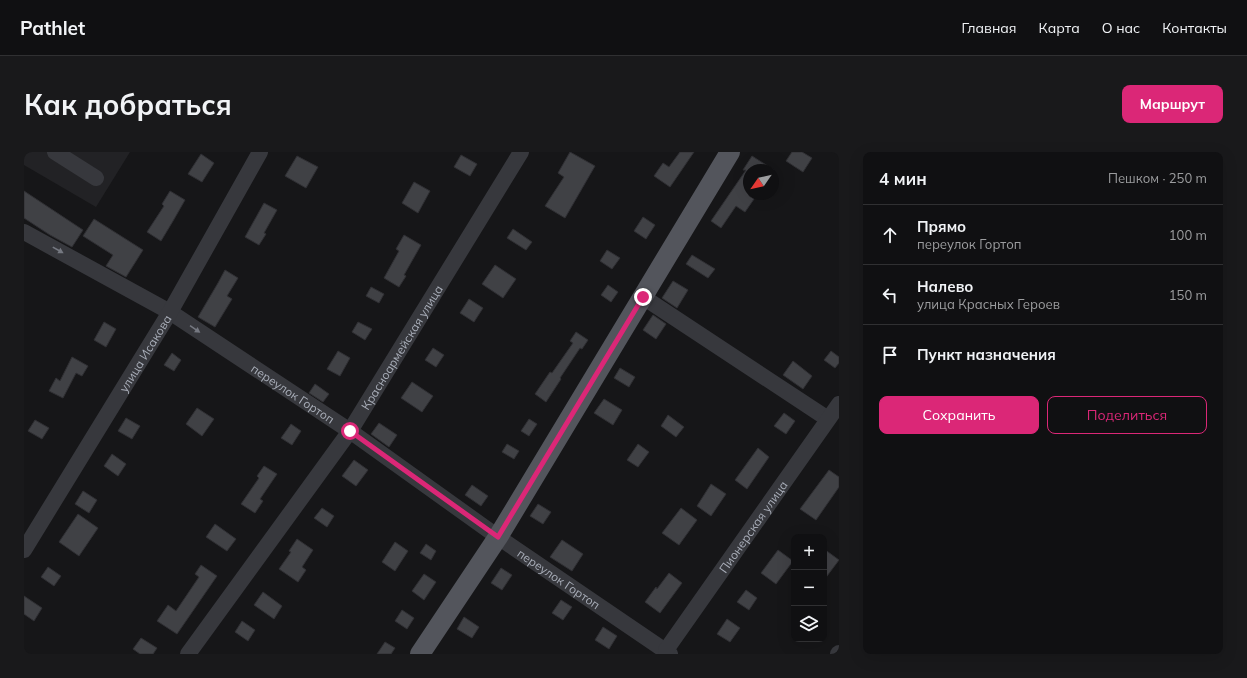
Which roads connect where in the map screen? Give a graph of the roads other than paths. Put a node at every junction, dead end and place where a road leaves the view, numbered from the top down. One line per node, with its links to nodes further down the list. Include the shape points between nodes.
1 (55, 152): 5 (street)
2 (260, 152): 8 (street, улица Исакова)
3 (521, 152): 11 (street, Красноармейская улица)
4 (730, 152): 7 (main road)
5 (96, 178)
6 (24, 232): 8 (street, переулок Гортоп, one-way to 8)
7 (643, 297): 10 (street); 12 (main road)
8 (170, 312): 11 (street, переулок Гортоп, one-way to 11); 13 (street, улица Исакова)
9 (839, 404): 10 (street, Пионерская улица)
10 (828, 419): 14 (street, Пионерская улица)
11 (350, 431): 12 (street, переулок Гортоп); 15 (street, Красноармейская улица)
12 (498, 537): 14 (street, переулок Гортоп); 16 (main road)
13 (24, 550)
14 (668, 652)
15 (188, 654)
16 (420, 654)

